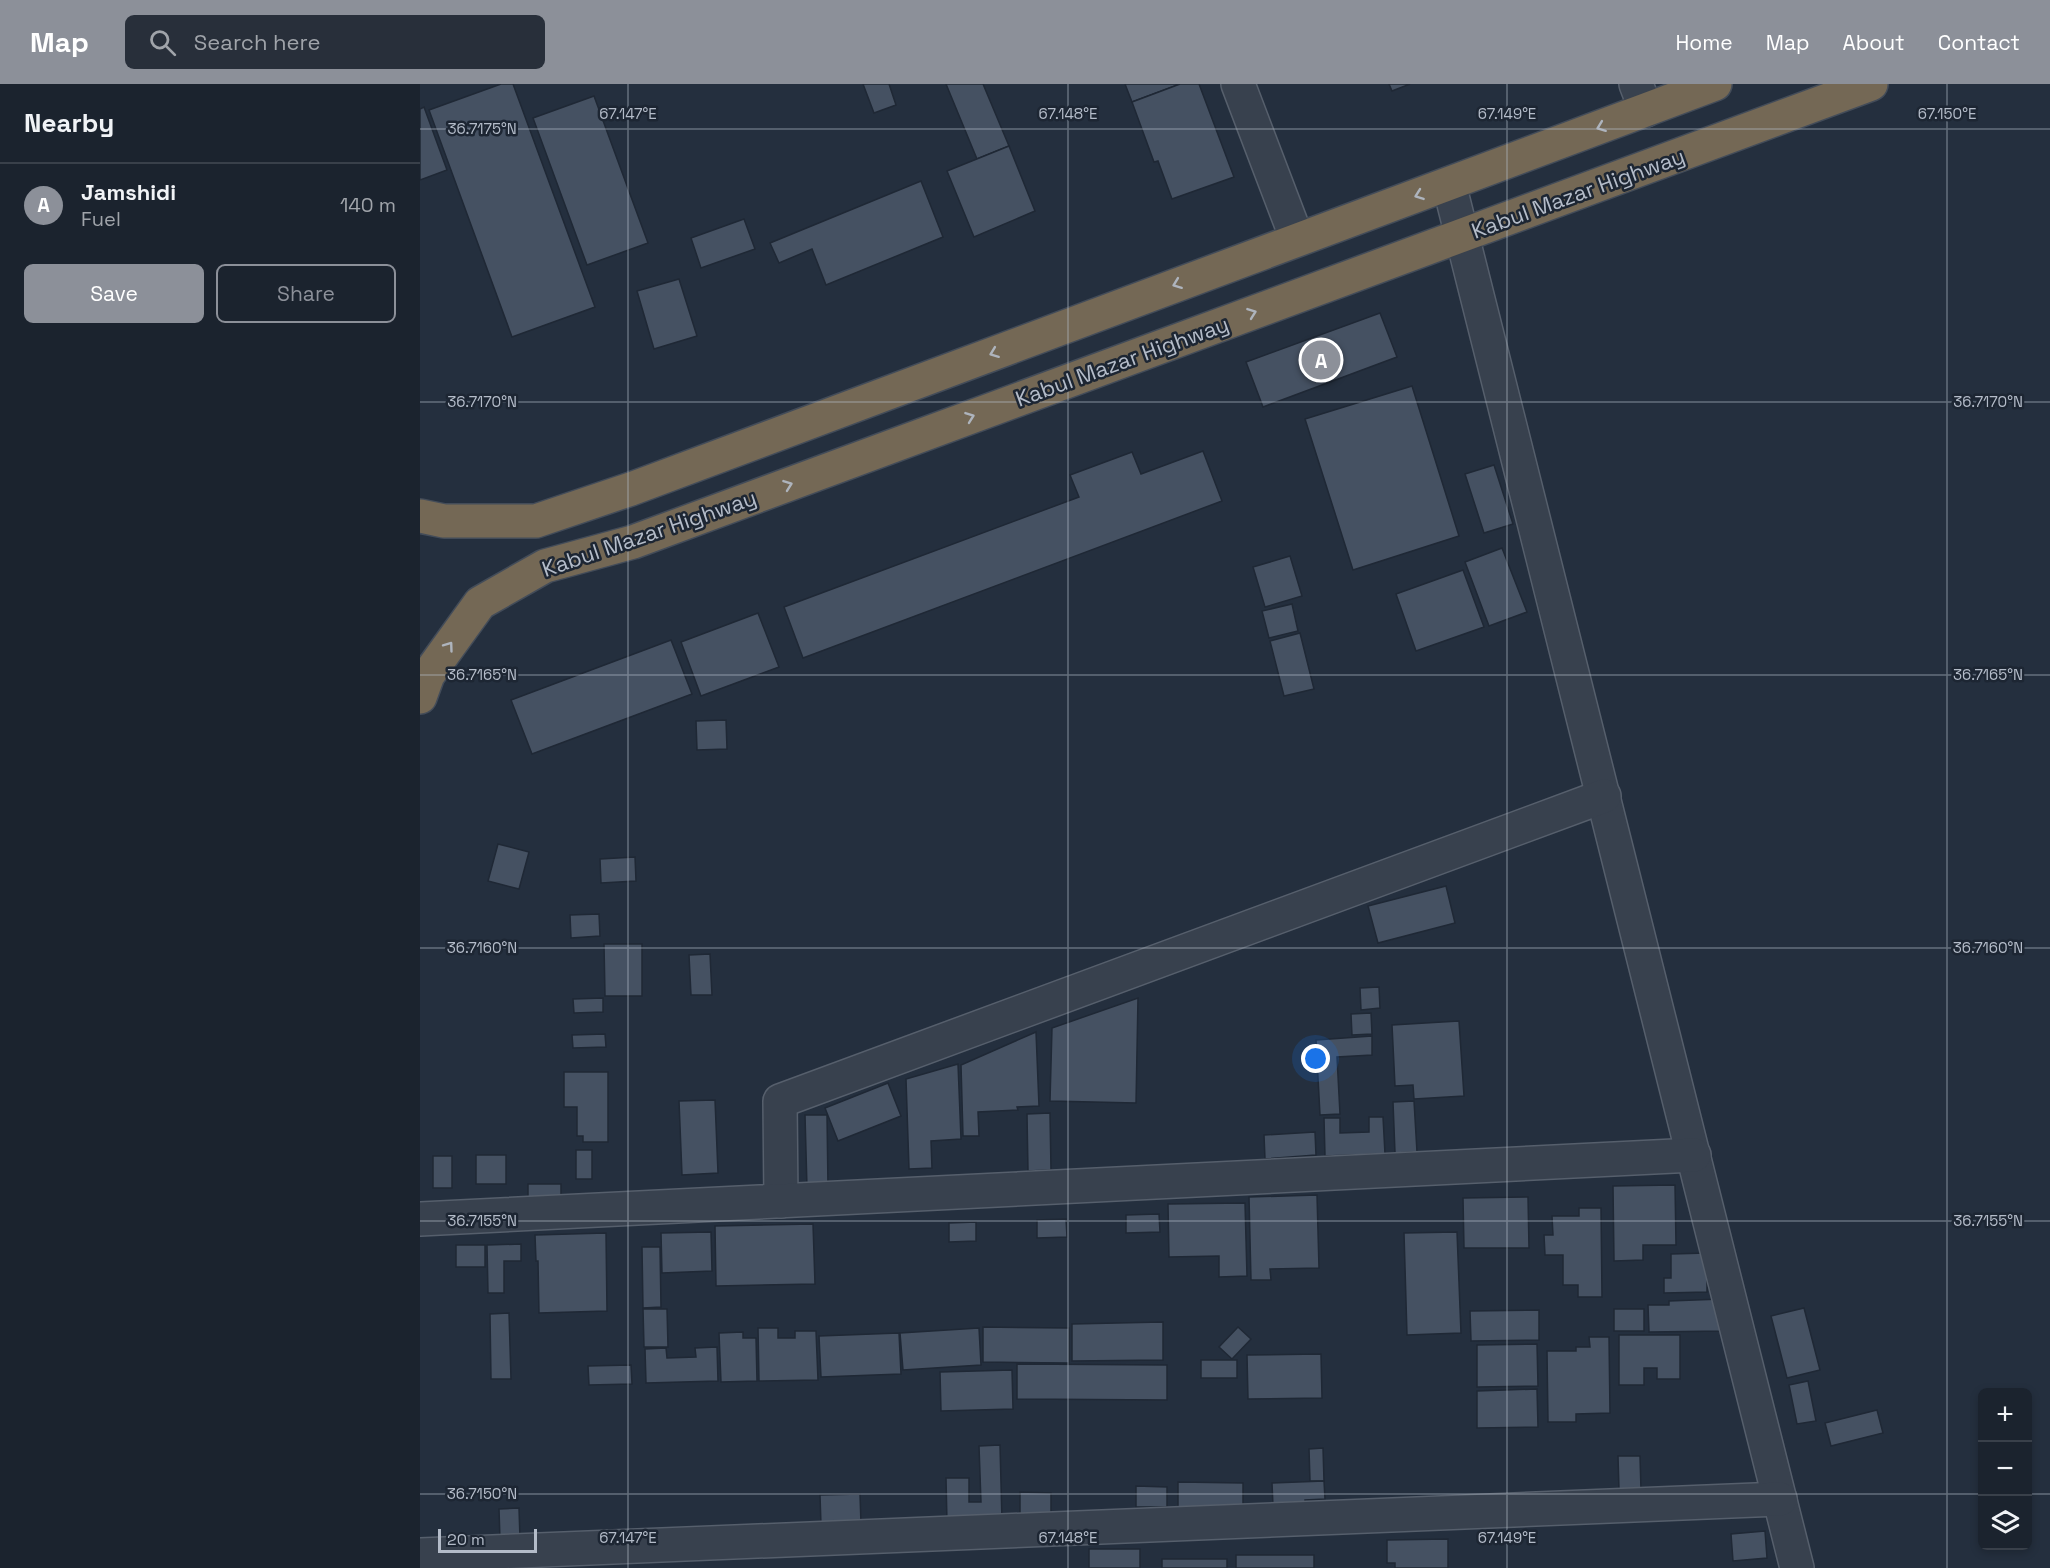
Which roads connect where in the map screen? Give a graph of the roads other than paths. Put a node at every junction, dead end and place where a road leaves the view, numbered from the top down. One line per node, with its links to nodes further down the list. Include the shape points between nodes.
1 (1238, 84): 7 (street)
2 (1715, 84): 4 (highway)
3 (1871, 84): 6 (highway, Kabul Mazar Highway)
4 (1641, 97): 5 (highway, one-way to 5)
5 (1449, 184): 6 (street); 7 (highway, one-way to 7)
6 (1462, 236): 9 (highway, Kabul Mazar Highway, one-way to 6, via 428,675 480,603 545,566 633,542); 10 (street)
7 (1297, 239): 8 (highway, one-way to 8, via 642,485 536,521 444,521)
8 (420, 516)
9 (420, 697)
10 (1604, 796): 11 (street); 12 (street, via 780,1101)
11 (1694, 1155): 12 (street); 14 (street)
12 (781, 1201): 13 (street)
13 (420, 1219)
14 (1780, 1499): 15 (street); 16 (street)
15 (420, 1556)
16 (1797, 1568)

